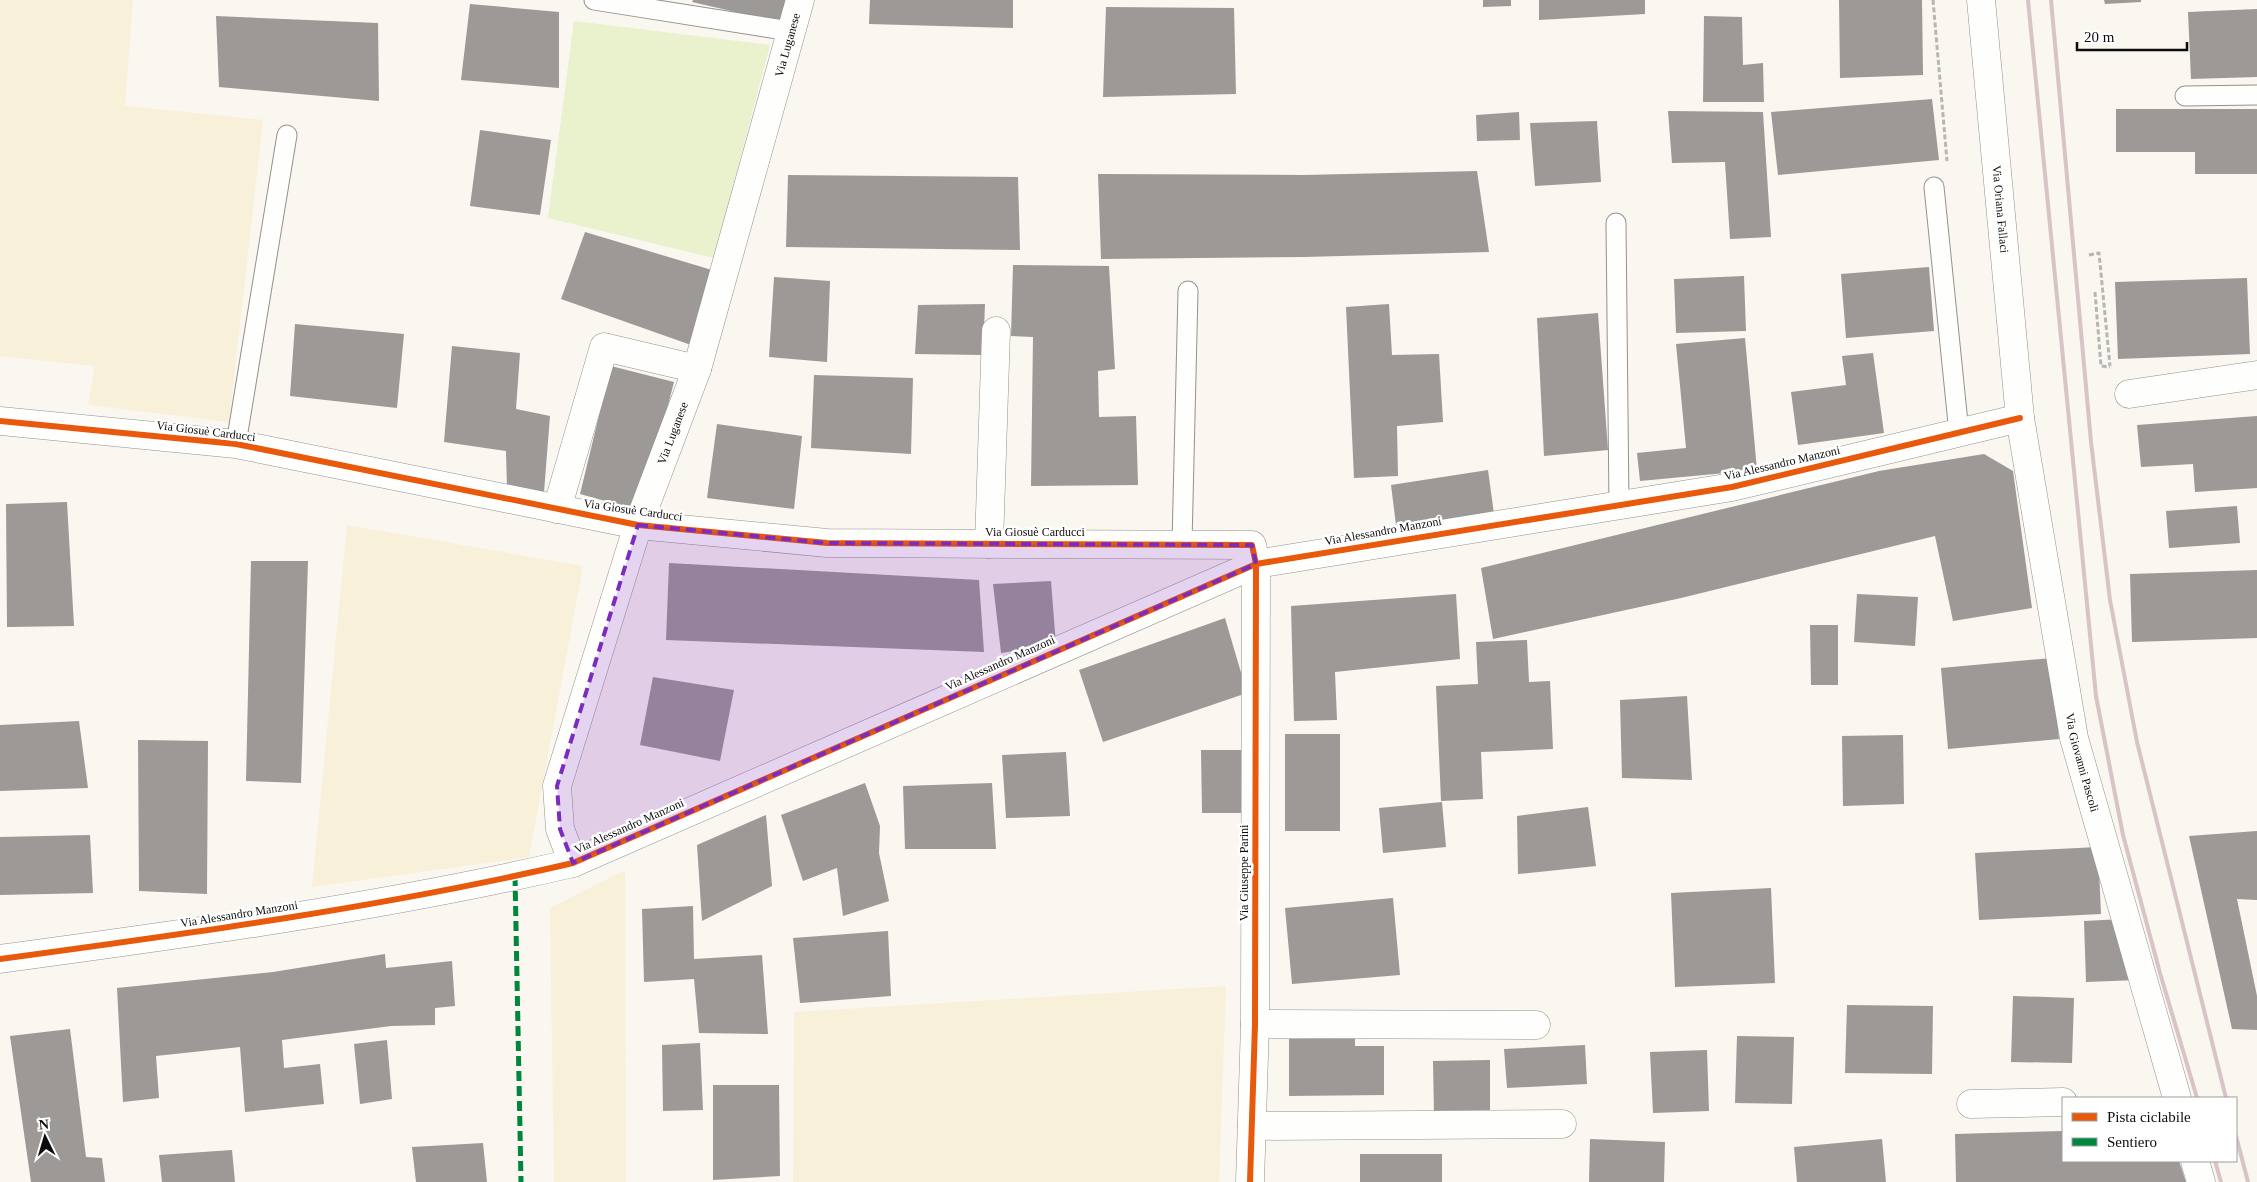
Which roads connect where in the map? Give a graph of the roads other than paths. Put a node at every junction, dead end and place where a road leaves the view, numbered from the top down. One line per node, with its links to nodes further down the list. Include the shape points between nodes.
1 (594, 0): 4 (lane)
2 (800, 0): 4 (street, Via Luganese)
3 (1981, 0): 15 (street, Via Oriana Fallaci)
4 (790, 31): 12 (street, Via Luganese)
5 (2185, 96): 6 (lane)
6 (2257, 96)
7 (287, 135): 18 (lane)
8 (1934, 187): 17 (lane)
9 (1616, 223): 19 (lane)
10 (1188, 291): 22 (lane)
11 (996, 331): 23 (street)
12 (697, 369): 20 (street, via 604,347); 21 (street, Via Luganese)
13 (2257, 375): 14 (street)
14 (2128, 394)
15 (2020, 418): 17 (street, Via Alessandro Manzoni); 29 (street, Via Giovanni Pascoli, via 2074,738)
16 (0, 421): 18 (street, Via Giosuè Carducci)
17 (1959, 433): 19 (street, Via Alessandro Manzoni, via 1732,487)
18 (236, 444): 20 (street, Via Giosuè Carducci)
19 (1619, 505): 24 (street, Via Alessandro Manzoni)
20 (556, 509): 21 (street, Via Giosuè Carducci)
21 (638, 525): 23 (street, Via Giosuè Carducci, via 827,543); 25 (street, Via Luganese, via 557,786 560,829)
22 (1182, 543): 23 (street, Via Giosuè Carducci); 24 (street, Via Giosuè Carducci, via 1252,545)
23 (989, 544)
24 (1256, 564): 25 (street, Via Alessandro Manzoni); 27 (street, Via Giuseppe Parini)
25 (573, 863): 26 (street, Via Alessandro Manzoni, via 235,927)
26 (0, 959)
27 (1255, 1024): 28 (street); 33 (street, Via Giuseppe Parini)
28 (1536, 1025)
29 (2177, 1097)
30 (2062, 1102): 31 (street)
31 (1971, 1104)
32 (1562, 1124): 33 (street)
33 (1252, 1126): 35 (street, Via Giuseppe Parini)
34 (2195, 1162): 36 (street)
35 (1250, 1182)
36 (2201, 1182)

